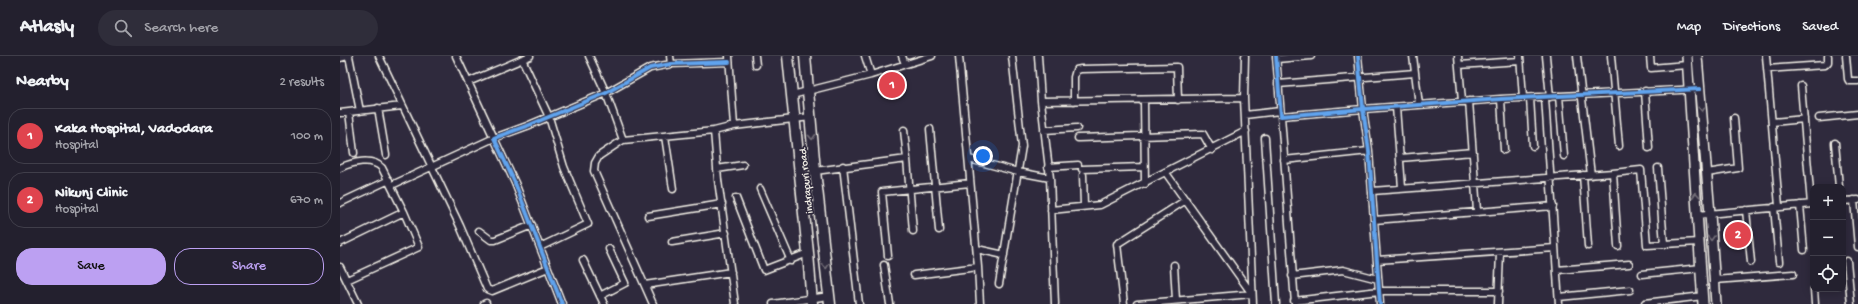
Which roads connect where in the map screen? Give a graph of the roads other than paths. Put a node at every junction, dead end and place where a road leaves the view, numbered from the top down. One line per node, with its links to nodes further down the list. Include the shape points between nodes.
1 (348, 56): 29 (street); 71 (street)
2 (379, 56): 67 (street)
3 (456, 56): 44 (street)
4 (530, 56): 32 (street)
5 (589, 56): 51 (street)
6 (670, 56): 35 (street)
7 (755, 56): 37 (street)
8 (788, 56): 53 (main road, indrapuri road)
9 (805, 56): 49 (main road, indrapuri road)
10 (865, 56): 41 (street)
11 (902, 56): 36 (street)
12 (932, 56): 36 (street)
13 (959, 56): 110 (street)
14 (1012, 56): 122 (street, via 1022,146)
15 (1038, 56): 61 (street)
16 (1245, 56): 57 (street)
17 (1311, 56): 30 (street)
18 (1358, 56): 42 (street)
19 (1413, 56): 40 (street)
20 (1458, 56): 38 (street)
21 (1546, 56): 56 (street)
22 (1577, 56): 54 (street)
23 (1611, 56): 52 (street)
24 (1650, 56): 34 (street, via 1651,68)
25 (1697, 56): 47 (street)
26 (1766, 56): 39 (street)
27 (1828, 56): 39 (street, via 1825,65)
28 (1846, 56): 43 (street, via 1848,79)
29 (340, 58)
30 (1276, 58): 45 (street)
31 (1520, 58): 38 (street); 58 (street)
32 (522, 59): 44 (street); 77 (street)
33 (729, 59): 35 (street); 84 (street)
34 (1687, 60): 48 (street)
35 (671, 64): 51 (street, via 643,71)
36 (905, 64): 41 (street)
37 (756, 65)
38 (1459, 65): 65 (street)
39 (1767, 70): 83 (street)
40 (1415, 73): 42 (street); 66 (street)
41 (871, 75): 49 (street)
42 (1360, 77): 45 (street); 70 (street)
43 (1858, 81)
44 (468, 82): 93 (street)
45 (1278, 84): 74 (street)
46 (1801, 86): 82 (street)
47 (1700, 89): 48 (street); 125 (street, one-way to 125)
48 (1688, 90): 50 (street); 158 (street, one-way to 48)
49 (808, 92): 53 (street); 78 (main road, indrapuri road)
50 (1645, 92): 52 (street); 100 (street)
51 (606, 93): 77 (street); 96 (street)
52 (1614, 94): 54 (street); 99 (street)
53 (792, 95): 81 (main road, indrapuri road)
54 (1581, 95): 55 (street); 127 (street)
55 (1560, 96): 56 (street); 107 (street)
56 (1547, 97): 58 (street); 128 (street)
57 (1244, 98): 60 (street); 76 (street)
58 (1526, 98): 59 (street); 98 (street)
59 (1501, 99): 64 (street); 102 (street)
60 (1178, 100): 62 (street, via 1177,67 1076,70); 63 (street)
61 (1041, 101): 62 (street); 88 (street)
62 (1074, 101): 63 (street)
63 (1144, 101): 92 (street)
64 (1470, 101): 65 (street); 104 (street)
65 (1462, 102): 66 (street)
66 (1419, 105): 68 (street)
67 (402, 106): 69 (street); 114 (street)
68 (1396, 107): 70 (street); 108 (street)
69 (378, 108): 71 (street); 106 (street)
70 (1363, 109): 74 (street); 103 (street)
71 (360, 110): 72 (street)
72 (349, 112): 73 (street); 105 (street)
73 (340, 113)
74 (1281, 114): 76 (street); 111 (street)
75 (1858, 114): 80 (street)
76 (1245, 115): 90 (street)
77 (549, 117): 93 (street); 172 (street, via 564,167 588,224)
78 (811, 117): 81 (street); 121 (main road, indrapuri road, one-way to 121)
79 (1734, 118): 125 (street, via 1738,168)
80 (1819, 118)
81 (795, 119): 84 (street); 179 (main road, indrapuri road)
82 (1804, 119): 83 (street); 134 (street)
83 (1772, 122): 152 (street)
84 (734, 126): 89 (street)
85 (1077, 128): 88 (street)
86 (930, 129): 136 (street)
87 (904, 130): 109 (street)
88 (1044, 130): 115 (street)
89 (714, 131): 91 (street); 119 (street)
90 (1246, 131): 101 (street); 210 (street)
91 (665, 136): 96 (street); 138 (street)
92 (1145, 136): 94 (street); 101 (street, via 1203,134); 116 (street)
93 (494, 138): 114 (street); 161 (street)
94 (1078, 138)
95 (1265, 138): 233 (street)
96 (623, 140): 205 (street, via 599,156 594,171)
97 (1835, 143): 135 (street)
98 (1533, 146)
99 (1618, 146)
100 (1649, 148)
101 (1212, 150): 123 (street)
102 (1504, 150)
103 (1369, 151): 111 (street); 141 (street)
104 (1473, 152): 108 (street); 130 (street)
105 (354, 153)
106 (386, 155)
107 (1564, 156)
108 (1400, 158): 137 (street)
109 (906, 159): 113 (street); 139 (street)
110 (969, 160): 122 (street); 132 (street)
111 (1284, 160): 200 (street)
112 (744, 165): 119 (street)
113 (843, 166): 121 (street); 226 (street)
114 (430, 167): 131 (street); 193 (street, via 460,226 487,289 492,291)
115 (1048, 167): 120 (street); 129 (street)
116 (1144, 167): 120 (street); 133 (street)
117 (340, 168): 131 (street, via 354,161 377,163)
118 (1658, 168): 169 (street)
119 (718, 169): 147 (street)
120 (1081, 170): 150 (street)
121 (815, 171): 214 (main road, indrapuri road, one-way to 214)
122 (1018, 172): 129 (street); 180 (street)
123 (1166, 173): 133 (street); 143 (street)
124 (1613, 173): 127 (street); 169 (street, via 1641,170 1646,245); 171 (street)
125 (1707, 173): 157 (street)
126 (1583, 175): 127 (street); 128 (street); 170 (street)
127 (1591, 175)
128 (1550, 177): 130 (street); 151 (street)
129 (1050, 178): 153 (street)
130 (1475, 182): 137 (street); 155 (street)
131 (391, 183): 146 (street); 156 (street)
132 (970, 183): 136 (street); 176 (street)
133 (1145, 184): 150 (street, via 1100,205)
134 (1810, 184)
135 (1838, 184)
136 (935, 187): 139 (street); 162 (street)
137 (1402, 188): 141 (street)
138 (673, 189)
139 (909, 189): 164 (street); 181 (street, via 882,192)
140 (760, 190): 184 (street)
141 (1372, 190): 160 (street)
142 (736, 198): 184 (street, via 764,270)
143 (1186, 200): 210 (street); 230 (street, via 1117,244)
144 (1856, 200): 145 (street); 173 (street)
145 (1846, 201)
146 (340, 203)
147 (722, 204): 159 (street); 165 (street)
148 (1810, 204): 149 (street)
149 (1800, 205): 152 (street); 177 (street)
150 (1084, 206): 153 (street)
151 (1553, 206): 155 (street); 174 (street)
152 (1776, 207): 154 (street); 187 (street)
153 (1051, 210): 229 (street)
154 (1746, 210): 157 (street); 186 (street)
155 (1477, 211): 160 (street)
156 (404, 212): 168 (street); 201 (street, via 419,247)
157 (1710, 214): 158 (street); 203 (street, one-way to 203)
158 (1697, 215): 167 (street)
159 (648, 216)
160 (1374, 220): 183 (street)
161 (532, 225): 163 (street, via 495,240); 172 (street)
162 (939, 230)
163 (479, 231)
164 (913, 231)
165 (726, 233): 166 (street); 196 (street)
166 (672, 242)
167 (1699, 242): 169 (street); 194 (street)
168 (340, 243)
169 (1664, 244)
170 (1588, 246)
171 (1618, 246)
172 (540, 247): 193 (street)
173 (1858, 247)
174 (1556, 248): 178 (street); 195 (street)
175 (609, 249): 211 (street, via 626,282)
176 (976, 249): 180 (street); 192 (street)
177 (1804, 250)
178 (1500, 252): 183 (street); 208 (street)
179 (808, 253): 184 (street); 217 (main road, indrapuri road)
180 (1004, 255): 204 (street)
181 (888, 256)
182 (583, 260): 211 (street)
183 (1376, 260): 202 (street)
184 (791, 261)
185 (1847, 261): 240 (street)
186 (1751, 262)
187 (1779, 262)
188 (1629, 264): 195 (street)
189 (884, 265): 227 (street)
190 (1174, 265): 215 (street)
191 (340, 267): 201 (street)
192 (978, 267): 199 (street); 228 (street)
193 (548, 268): 221 (street)
194 (1701, 268): 197 (street); 216 (street)
195 (1557, 270): 213 (street)
196 (731, 272): 205 (street); 224 (street)
197 (1642, 274)
198 (1792, 274): 203 (street)
199 (914, 275)
200 (1292, 276): 202 (street, via 1343,270); 218 (street)
201 (347, 280): 220 (street)
202 (1378, 280): 207 (street)
203 (1715, 280): 238 (street)
204 (999, 284)
205 (645, 285): 223 (street)
206 (1630, 290): 213 (street)
207 (1379, 291): 208 (street); 212 (street); 235 (street)
208 (1499, 291): 236 (street)
209 (1814, 292): 239 (street)
210 (1252, 294): 215 (street); 232 (street)
211 (600, 296): 222 (street)
212 (1331, 297): 218 (street); 234 (street)
213 (1559, 297): 237 (street)
214 (830, 300): 217 (street)
215 (1176, 300): 231 (street)
216 (1703, 300): 219 (street)
217 (812, 301): 225 (street)
218 (1294, 303)
219 (1645, 303)
220 (358, 304)
221 (562, 304)
222 (604, 304)
223 (653, 304)
224 (735, 304)
225 (773, 304)
226 (859, 304)
227 (890, 304)
228 (980, 304)
229 (1055, 304)
230 (1124, 304)
231 (1137, 304)
232 (1253, 304)
233 (1276, 304)
234 (1332, 304)
235 (1380, 304)
236 (1498, 304)
237 (1560, 304)
238 (1716, 304)
239 (1815, 304)
240 (1851, 304)

